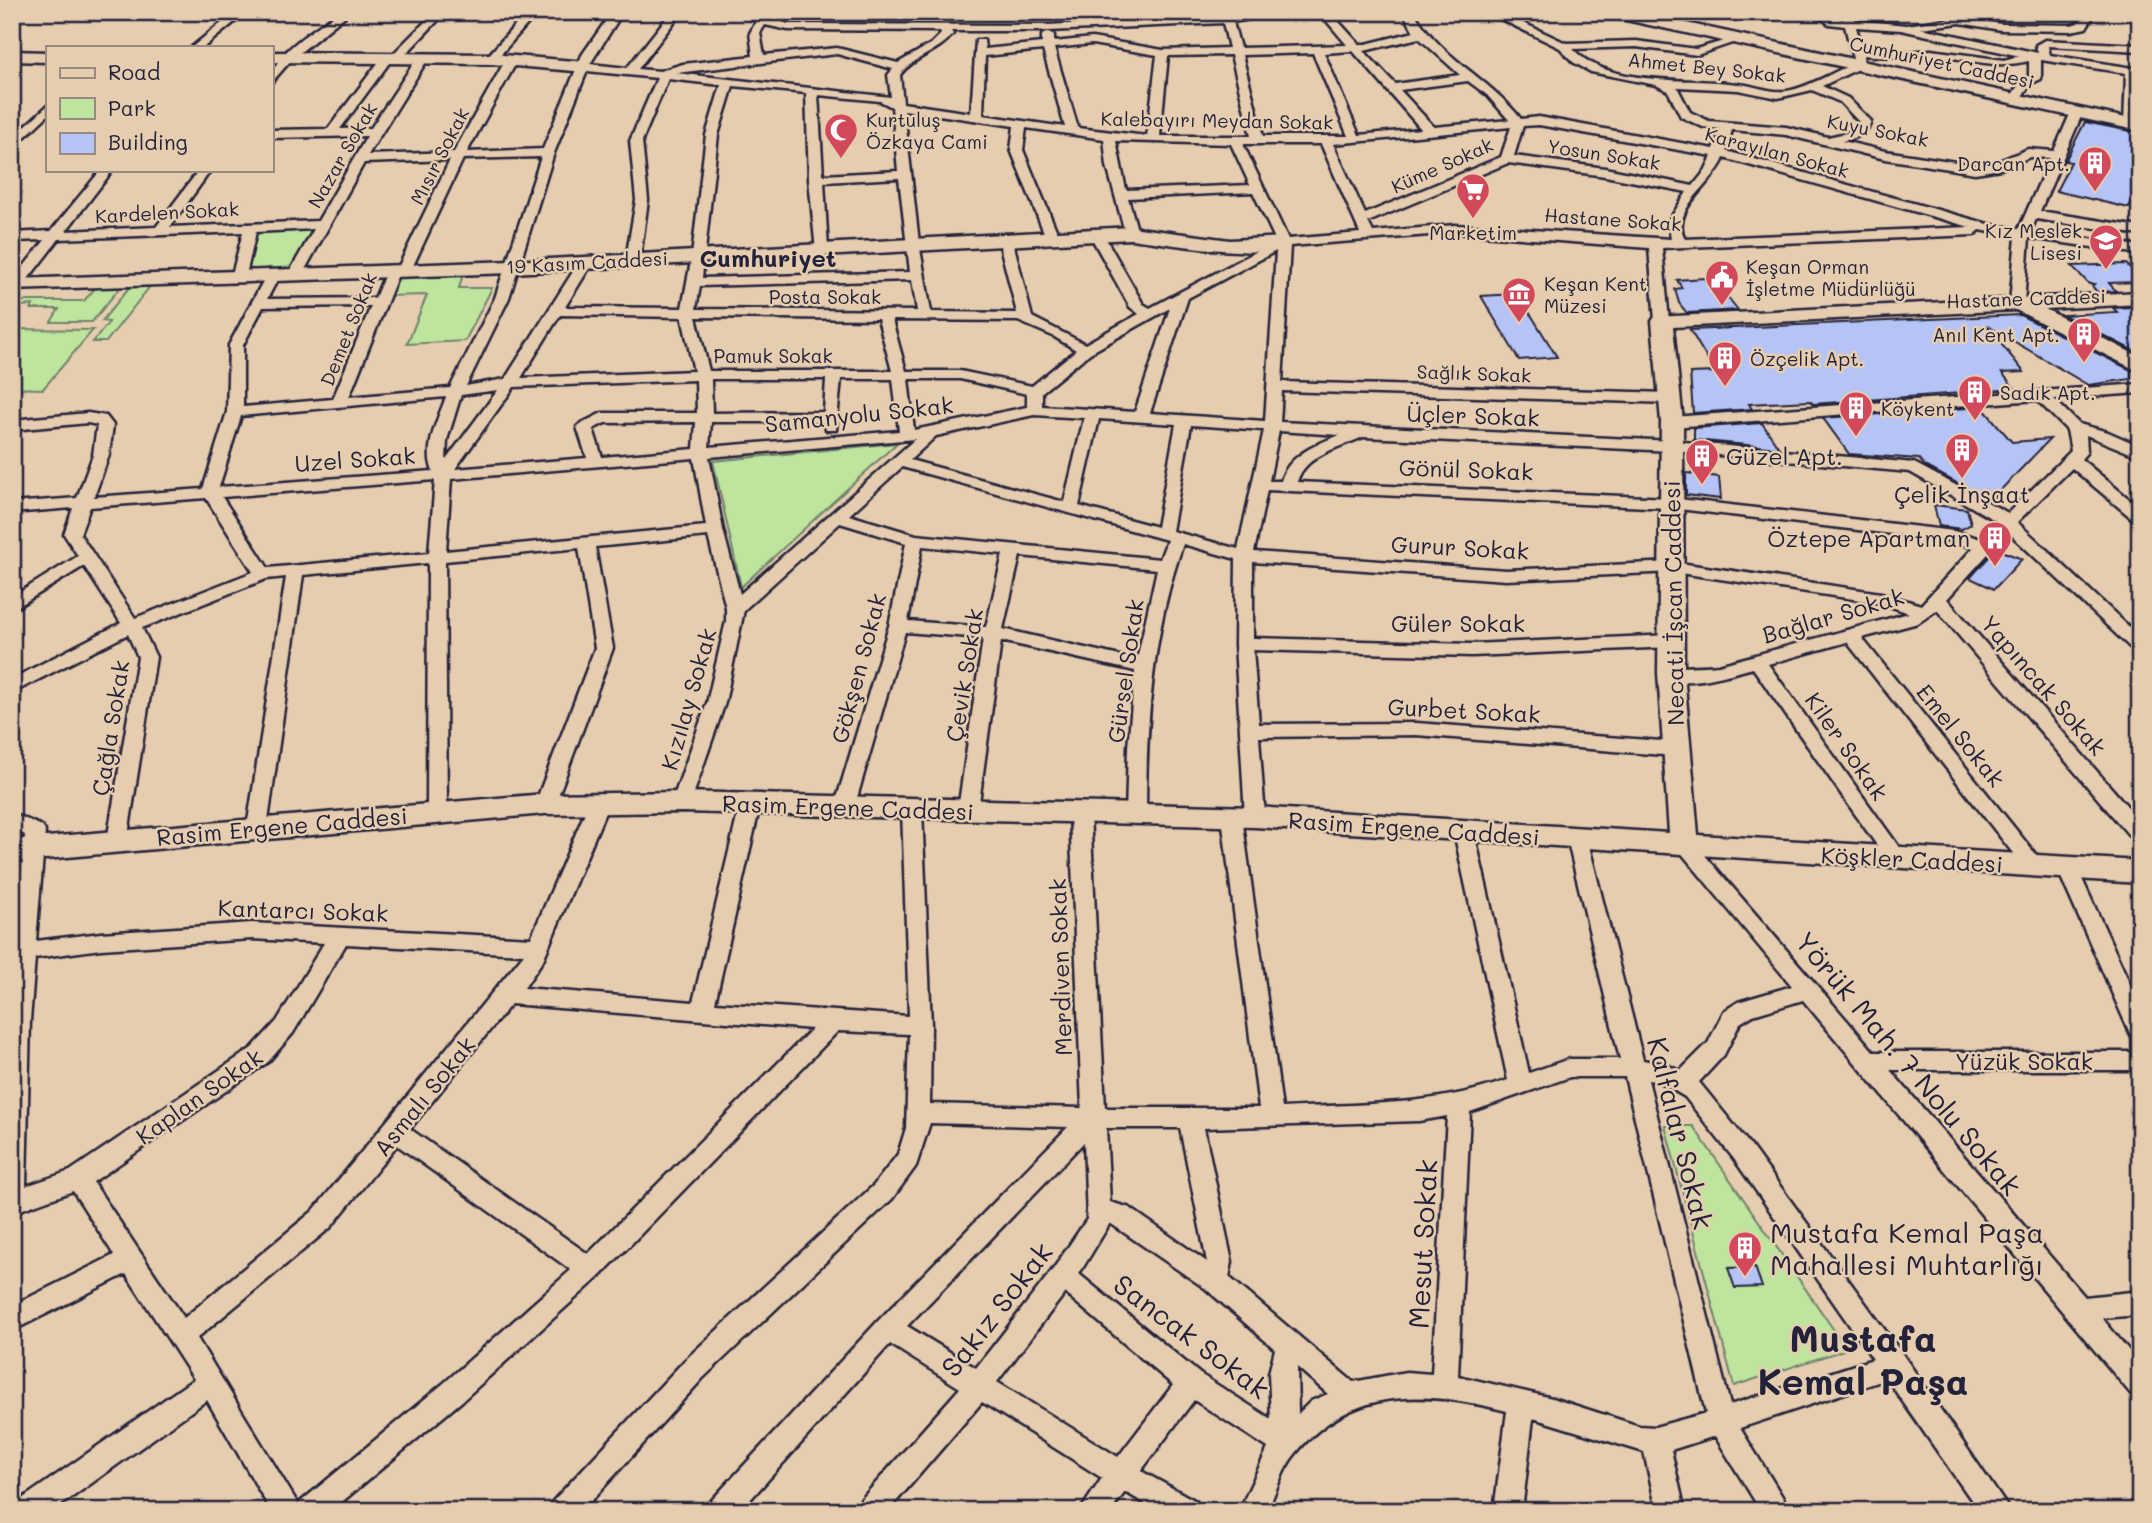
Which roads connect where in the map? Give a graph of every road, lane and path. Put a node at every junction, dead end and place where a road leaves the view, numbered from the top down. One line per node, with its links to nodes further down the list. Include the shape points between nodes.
1 (242, 12): 37 (street)
2 (345, 12): 48 (street)
3 (441, 12): 49 (street)
4 (533, 12): 53 (street)
5 (618, 12): 56 (street, via 588,55)
6 (677, 12): 58 (street)
7 (745, 12): 25 (street)
8 (1010, 12): 30 (street)
9 (1109, 12): 26 (street)
10 (1284, 12): 19 (street)
11 (1324, 12): 40 (street)
12 (1408, 12): 34 (street)
13 (1491, 12): 39 (street)
14 (1612, 12): 18 (main road, Cumhuriyet Caddesi)
15 (1816, 12): 23 (street, via 1827,20)
16 (2091, 12): 22 (street, via 2080,27 2007,28)
17 (834, 14): 27 (street)
18 (1634, 14): 35 (main road, Cumhuriyet Caddesi)
19 (1252, 15): 24 (street)
20 (931, 16): 29 (street)
21 (1180, 16): 24 (street); 26 (street)
22 (1970, 17): 28 (street)
23 (1848, 18): 28 (street); 52 (street)
24 (1227, 19): 43 (street)
25 (762, 21): 27 (street); 55 (street, via 755,33)
26 (1101, 24): 33 (street)
27 (825, 27): 29 (street)
28 (1901, 27): 46 (street)
29 (944, 28): 32 (street); 57 (street, via 947,34 941,42)
30 (1005, 28): 31 (street); 32 (street)
31 (1048, 28): 33 (street); 38 (street)
32 (982, 29): 44 (street)
33 (1077, 30): 36 (street); 38 (street, via 1073,41)
34 (1420, 35): 40 (street); 62 (street, via 1435,52)
35 (1737, 38): 39 (street, via 1694,52 1636,44); 52 (main road, Cumhuriyet Caddesi)
36 (1104, 42): 38 (street); 45 (street)
37 (198, 46)
38 (1048, 46): 44 (street); 80 (street)
39 (1564, 46): 64 (street, Ahmet Bey Sokak, via 1586,65)
40 (1357, 48): 42 (street); 66 (street)
41 (2140, 48): 46 (street, via 2045,43)
42 (1317, 50): 43 (street); 87 (street)
43 (1234, 52): 45 (street); 86 (street)
44 (979, 53): 68 (street)
45 (1163, 53): 88 (street)
46 (2040, 56): 52 (street, via 2004,63 1931,53); 59 (street); 69 (street, via 2035,79 2026,82)
47 (46, 57): 51 (main road)
48 (280, 57): 49 (main road); 60 (street)
49 (393, 57): 50 (main road); 82 (street)
50 (423, 57): 53 (main road); 79 (street, Nazar Sokak)
51 (14, 58)
52 (1858, 58): 65 (street, Ahmet Bey Sokak); 69 (main road, Cumhuriyet Caddesi)
53 (491, 59): 54 (main road)
54 (511, 61): 56 (main road); 94 (street, Mısır Sokak)
55 (759, 61): 57 (street, via 844,51); 61 (street, via 683,67)
56 (586, 67): 58 (street, Kalebayırı Meydan Sokak); 92 (street)
57 (900, 67): 70 (street, via 894,75)
58 (630, 71): 61 (street, Kalebayırı Meydan Sokak)
59 (2136, 71): 74 (street)
60 (273, 75)
61 (663, 75): 63 (street, Kalebayırı Meydan Sokak); 128 (street, via 636,141 642,200)
62 (1472, 77): 66 (street); 77 (street, via 1494,92)
63 (728, 82): 67 (street, Kalebayırı Meydan Sokak); 127 (street, via 712,135)
64 (1660, 83): 65 (street, Ahmet Bey Sokak, via 1735,86 1789,95); 78 (street, Kuyu Sokak, via 1673,89 1690,118)
65 (1810, 85): 90 (street, via 1844,100 1863,118 1862,129)
66 (1391, 88): 81 (street)
67 (811, 90): 70 (street, Kalebayırı Meydan Sokak, via 883,98); 101 (street)
68 (978, 99): 72 (street, via 963,107); 75 (street)
69 (2015, 99): 73 (main road, Cumhuriyet Caddesi)
70 (898, 106): 72 (street, Kalebayırı Meydan Sokak); 100 (street)
71 (46, 111): 91 (street)
72 (929, 111): 75 (street, Kalebayırı Meydan Sokak)
73 (2077, 112): 74 (main road, Cumhuriyet Caddesi); 95 (street)
74 (2135, 116)
75 (977, 118): 76 (street, Kalebayırı Meydan Sokak)
76 (1020, 124): 80 (street, Kalebayırı Meydan Sokak); 118 (street, via 1017,150)
77 (1518, 124): 81 (street, Kalebayırı Meydan Sokak); 93 (street, Karayılan Sokak, via 1546,122); 97 (street, Küme Sokak)
78 (1727, 126): 90 (street, Kuyu Sokak); 93 (street)
79 (375, 132): 82 (street); 96 (street, Nazar Sokak)
80 (1073, 132): 84 (street, Kalebayırı Meydan Sokak)
81 (1431, 132): 87 (street, Kalebayırı Meydan Sokak)
82 (331, 133): 83 (street)
83 (273, 134)
84 (1110, 138): 88 (street, Kalebayırı Meydan Sokak); 104 (street)
85 (1235, 139): 86 (street, Kalebayırı Meydan Sokak); 88 (street, Kalebayırı Meydan Sokak); 102 (street)
86 (1258, 139): 89 (street, Kalebayırı Meydan Sokak)
87 (1355, 139): 89 (street, Kalebayırı Meydan Sokak)
88 (1153, 140)
89 (1325, 140): 106 (street)
90 (1846, 141): 95 (street, Kuyu Sokak, via 1885,155 1975,169 2028,153)
91 (12, 145)
92 (548, 153): 94 (street); 131 (street)
93 (1718, 153): 103 (street, via 1710,173); 109 (street, Karayılan Sokak)
94 (459, 155): 96 (street); 132 (street, Mısır Sokak)
95 (2059, 155): 105 (street)
96 (361, 159): 107 (street, Nazar Sokak)
97 (1507, 159): 103 (street, Yosun Sokak); 106 (street, Küme Sokak)
98 (105, 172): 116 (street)
99 (204, 172): 110 (street)
100 (906, 174): 101 (street); 120 (street)
101 (815, 179): 125 (street)
102 (1258, 188): 104 (street); 121 (street)
103 (1695, 190): 122 (street, via 1674,223)
104 (1123, 194): 112 (street)
105 (2032, 214): 111 (street); 114 (street)
106 (1360, 221): 113 (street)
107 (323, 225): 108 (street, Kardelen Sokak); 134 (street, Nazar Sokak)
108 (251, 227): 110 (street, Kardelen Sokak); 135 (street)
109 (1981, 227): 114 (street, Karayılan Sokak); 122 (street, Hastane Sokak, via 1967,232)
110 (161, 230): 116 (street, Kardelen Sokak)
111 (2140, 231)
112 (1131, 233): 115 (main road, 19 Kasım Caddesi); 124 (main road, 19 Kasım Caddesi)
113 (1367, 234): 121 (street, Hastane Sokak); 123 (street, Hastane Sokak, via 1482,229)
114 (2023, 234): 126 (street, Karayılan Sokak); 141 (street)
115 (1097, 235): 118 (main road, 19 Kasım Caddesi); 146 (street, via 1137,307)
116 (55, 236): 117 (street, Kardelen Sokak); 138 (street)
117 (12, 237)
118 (1052, 237): 119 (main road, 19 Kasım Caddesi)
119 (1004, 238): 120 (main road, 19 Kasım Caddesi); 149 (street)
120 (912, 243): 125 (main road, 19 Kasım Caddesi); 136 (street)
121 (1283, 243): 124 (main road, 19 Kasım Caddesi); 129 (street, Hastane Sokak); 157 (street)
122 (1680, 243): 123 (street, Hastane Sokak)
123 (1655, 244): 150 (street)
124 (1230, 246): 129 (street, via 1245,252)
125 (821, 249): 127 (main road, 19 Kasım Caddesi)
126 (2140, 250)
127 (699, 256): 128 (main road, 19 Kasım Caddesi); 137 (street)
128 (633, 259): 130 (main road, 19 Kasım Caddesi)
129 (1247, 260): 140 (street, Hastane Sokak)
130 (586, 262): 131 (main road, 19 Kasım Caddesi); 144 (street)
131 (512, 267): 132 (main road, 19 Kasım Caddesi); 160 (street)
132 (398, 270): 134 (main road, 19 Kasım Caddesi); 142 (street, Demet Sokak)
133 (274, 273): 134 (main road, 19 Kasım Caddesi); 135 (main road, 19 Kasım Caddesi); 143 (street)
134 (296, 273)
135 (239, 275): 138 (main road, 19 Kasım Caddesi)
136 (918, 276): 137 (street); 148 (street)
137 (693, 282): 145 (street)
138 (14, 285)
139 (2140, 296): 141 (main road, Hastane Caddesi)
140 (1181, 297): 146 (street, Hastane Sokak); 166 (street)
141 (2017, 301): 150 (main road, Hastane Caddesi); 152 (main road)
142 (380, 302): 143 (street); 162 (street, Demet Sokak)
143 (258, 303): 164 (street, via 235,350)
144 (556, 311): 145 (street, Posta Sokak); 156 (street)
145 (688, 314): 147 (street, Posta Sokak); 155 (street)
146 (1150, 314): 151 (street, Hastane Sokak)
147 (884, 316): 148 (street, Posta Sokak); 154 (street)
148 (925, 316): 149 (street, Posta Sokak)
149 (1025, 318): 151 (street, Posta Sokak)
150 (1661, 318): 170 (main road, Necati İşcan Caddesi)
151 (1085, 350): 159 (street, Hastane Sokak)
152 (2140, 366)
153 (834, 374): 154 (street, Pamuk Sokak); 155 (street, Pamuk Sokak); 167 (street)
154 (900, 374): 159 (street, Pamuk Sokak, via 979,377); 176 (street)
155 (703, 375): 156 (street, Pamuk Sokak); 168 (street)
156 (510, 383): 160 (street); 183 (street)
157 (1276, 386): 170 (street, Sağlık Sokak); 172 (street)
158 (2140, 388): 161 (street)
159 (1035, 391): 163 (street)
160 (455, 392): 162 (street); 183 (street, via 437,453)
161 (2042, 396): 170 (street); 173 (street)
162 (339, 402): 164 (street)
163 (1034, 410): 165 (street, Samanyolu Sokak); 175 (street, Samanyolu Sokak)
164 (234, 412): 186 (street)
165 (1093, 413): 166 (street, Samanyolu Sokak); 189 (street)
166 (1140, 416): 169 (street, Samanyolu Sokak)
167 (832, 417): 168 (street); 177 (street)
168 (705, 418): 179 (street); 181 (street, via 596,419 585,427)
169 (1184, 420): 172 (street, Samanyolu Sokak); 195 (street, Gürsel Sokak)
170 (1672, 422): 174 (street, Üçler Sokak); 188 (main road, Necati İşcan Caddesi); 193 (street, via 1907,466)
171 (12, 425): 187 (street, Çağla Sokak, via 88,418 104,421 101,455)
172 (1272, 427): 174 (street, Üçler Sokak); 184 (street)
173 (2073, 428): 178 (street, via 2104,435); 180 (street, via 2081,444)
174 (1360, 432): 185 (street, via 1297,464)
175 (932, 433): 176 (street, Samanyolu Sokak); 182 (street)
176 (907, 435): 177 (street, Samanyolu Sokak)
177 (830, 442): 179 (street, Samanyolu Sokak)
178 (2140, 452)
179 (701, 454): 181 (street, Uzel Sokak); 194 (street)
180 (2073, 460): 192 (street); 193 (street, Bağlar Sokak)
181 (596, 462): 183 (street, Uzel Sokak)
182 (900, 462): 189 (street, Gurur Sokak); 191 (street)
183 (443, 475): 186 (street, Uzel Sokak); 200 (street)
184 (1260, 485): 185 (street, Gönül Sokak); 201 (street)
185 (1288, 485): 188 (street, Gönül Sokak)
186 (210, 491): 187 (street, Uzel Sokak); 206 (street)
187 (84, 500): 190 (street, Uzel Sokak); 202 (street, Çağla Sokak, via 72,534)
188 (1670, 502): 198 (street, Gönül Sokak, via 1954,536); 204 (main road, Necati İşcan Caddesi)
189 (1071, 506): 195 (street, Gurur Sokak)
190 (12, 508)
191 (837, 517): 196 (street); 209 (street)
192 (2140, 517)
193 (2007, 522): 198 (street, Bağlar Sokak); 217 (street)
194 (715, 530): 197 (street); 209 (street)
195 (1170, 534): 201 (street, Gurur Sokak); 203 (street, Gürsel Sokak)
196 (915, 540): 199 (street); 212 (street, Gökşen Sokak)
197 (586, 542): 200 (street); 226 (street, via 604,648)
198 (1984, 546): 207 (street, Bağlar Sokak)
199 (1013, 549): 203 (street); 213 (street, Çevik Sokak)
200 (438, 556): 205 (street); 231 (street)
201 (1245, 556): 204 (street, Gurur Sokak, via 1506,575); 216 (street)
202 (86, 558): 208 (street); 211 (street, Çağla Sokak)
203 (1165, 565): 219 (street, Gürsel Sokak)
204 (1673, 567): 210 (street, Gurur Sokak, via 1881,598); 215 (main road, Necati İşcan Caddesi)
205 (295, 572): 206 (street); 236 (street)
206 (263, 574): 211 (street)
207 (1937, 599): 210 (street, Bağlar Sokak); 238 (street, Yapıncak Sokak)
208 (12, 605)
209 (735, 608): 224 (street, Kızılay Sokak, via 729,656)
210 (1922, 613): 214 (street, Bağlar Sokak)
211 (130, 626): 221 (street); 240 (street, Çağla Sokak, via 147,657)
212 (898, 626): 213 (street); 228 (street, Gökşen Sokak)
213 (993, 633): 219 (street); 230 (street, Çevik Sokak)
214 (1851, 636): 218 (street, Bağlar Sokak); 244 (street, Emel Sokak)
215 (1672, 641): 216 (street, Güler Sokak, via 1472,650); 220 (main road, Necati İşcan Caddesi)
216 (1244, 645): 222 (street)
217 (2140, 647)
218 (1757, 661): 220 (street, Bağlar Sokak, via 1698,675); 243 (street, Kiler Sokak)
219 (1146, 668): 233 (street, Gürsel Sokak)
220 (1671, 673): 223 (main road, Necati İşcan Caddesi)
221 (12, 687)
222 (1249, 732): 223 (street, Gurbet Sokak, via 1416,729); 234 (street)
223 (1675, 749): 241 (main road, Necati İşcan Caddesi)
224 (682, 802): 225 (main road, Rasim Ergene Caddesi); 227 (main road, Rasim Ergene Caddesi)
225 (599, 803): 226 (main road, Rasim Ergene Caddesi); 248 (street, Asmalı Sokak)
226 (545, 804): 231 (main road, Rasim Ergene Caddesi)
227 (750, 805): 228 (main road, Rasim Ergene Caddesi); 252 (street)
228 (844, 808): 229 (main road, Rasim Ergene Caddesi)
229 (912, 809): 230 (main road, Rasim Ergene Caddesi); 255 (street)
230 (968, 810): 232 (main road, Rasim Ergene Caddesi)
231 (437, 813): 236 (main road, Rasim Ergene Caddesi)
232 (1080, 814): 233 (main road, Rasim Ergene Caddesi); 264 (street, Merdiven Sokak)
233 (1136, 815): 234 (main road, Rasim Ergene Caddesi)
234 (1243, 817): 237 (main road, Rasim Ergene Caddesi); 266 (street)
235 (12, 820): 242 (street, via 35,831)
236 (257, 828): 240 (main road, Rasim Ergene Caddesi)
237 (1464, 832): 239 (main road, Rasim Ergene Caddesi); 261 (street)
238 (2140, 835)
239 (1577, 838): 241 (main road, Rasim Ergene Caddesi); 259 (street, Kalfalar Sokak)
240 (117, 841): 242 (main road, Rasim Ergene Caddesi)
241 (1684, 844): 243 (main road, Köşkler Caddesi); 250 (street, Yörük Mah. 7 Nolu Sokak)
242 (23, 850): 249 (street)
243 (1897, 859): 244 (main road, Köşkler Caddesi)
244 (2034, 866): 245 (main road, Köşkler Caddesi)
245 (2067, 868): 246 (main road, Köşkler Caddesi); 256 (street)
246 (2140, 872)
247 (340, 937): 248 (street, Kantarcı Sokak); 249 (street, Kantarcı Sokak, via 222,932); 268 (street, Kaplan Sokak, via 285,1027 260,1055)
248 (538, 947): 251 (street, Asmalı Sokak)
249 (25, 951): 254 (street)
250 (1808, 990): 257 (street, Yörük Mah. 7 Nolu Sokak); 260 (street, via 1746,1008 1732,1017 1710,1056)
251 (506, 995): 252 (street); 267 (street, Asmalı Sokak)
252 (702, 1011): 253 (street)
253 (833, 1022): 255 (street); 272 (street)
254 (15, 1023): 269 (street)
255 (920, 1025): 263 (street)
256 (2140, 1031)
257 (1867, 1060): 258 (street, Yüzük Sokak); 276 (street, Yörük Mah. 7 Nolu Sokak)
258 (2140, 1061)
259 (1635, 1068): 260 (street); 261 (street, via 1569,1068); 289 (street, Kalfalar Sokak)
260 (1684, 1082): 281 (street, via 1742,1152)
261 (1521, 1086): 262 (street)
262 (1459, 1106): 266 (street); 284 (street, Mesut Sokak)
263 (919, 1112): 264 (street); 296 (street, via 913,1149 883,1192 694,1369)
264 (1092, 1118): 265 (street); 270 (street, Sakız Sokak); 278 (street)
265 (1190, 1118): 266 (street); 274 (street, via 1220,1262)
266 (1272, 1118)
267 (396, 1132): 272 (street); 279 (street, Asmalı Sokak, via 322,1219)
268 (78, 1179): 269 (street, Kaplan Sokak); 271 (street)
269 (13, 1201)
270 (1101, 1209): 273 (street, Sakız Sokak, via 1096,1231); 274 (street, via 1121,1216)
271 (132, 1258): 277 (street); 279 (street)
272 (590, 1269): 295 (street, via 463,1384)
273 (1063, 1276): 283 (street, Sancak Sokak); 286 (street, Sakız Sokak)
274 (1215, 1281): 280 (street)
275 (2140, 1303): 276 (street)
276 (2079, 1309): 285 (street, Yörük Mah. 7 Nolu Sokak)
277 (12, 1319)
278 (888, 1328): 286 (street); 297 (street)
279 (181, 1336): 282 (street)
280 (1290, 1342): 287 (street); 291 (street, via 1282,1373)
281 (1894, 1364): 289 (street); 305 (street)
282 (211, 1382): 293 (street); 294 (street)
283 (1191, 1383): 291 (street, Sancak Sokak); 292 (street)
284 (1444, 1385): 287 (street, via 1403,1383); 288 (street)
285 (2140, 1385)
286 (978, 1386): 292 (street); 298 (street, Sakız Sokak)
287 (1350, 1396): 291 (street, via 1311,1419)
288 (1521, 1403): 290 (street); 302 (street)
289 (1721, 1421): 290 (street); 304 (street, Kalfalar Sokak)
290 (1655, 1440): 303 (street)
291 (1286, 1444): 301 (street)
292 (1122, 1475): 299 (street); 300 (street)
293 (29, 1511)
294 (286, 1511)
295 (309, 1511)
296 (563, 1511)
297 (721, 1511)
298 (870, 1511)
299 (1094, 1511)
300 (1186, 1511)
301 (1253, 1511)
302 (1508, 1511)
303 (1671, 1511)
304 (1777, 1511)
305 (1996, 1511)

